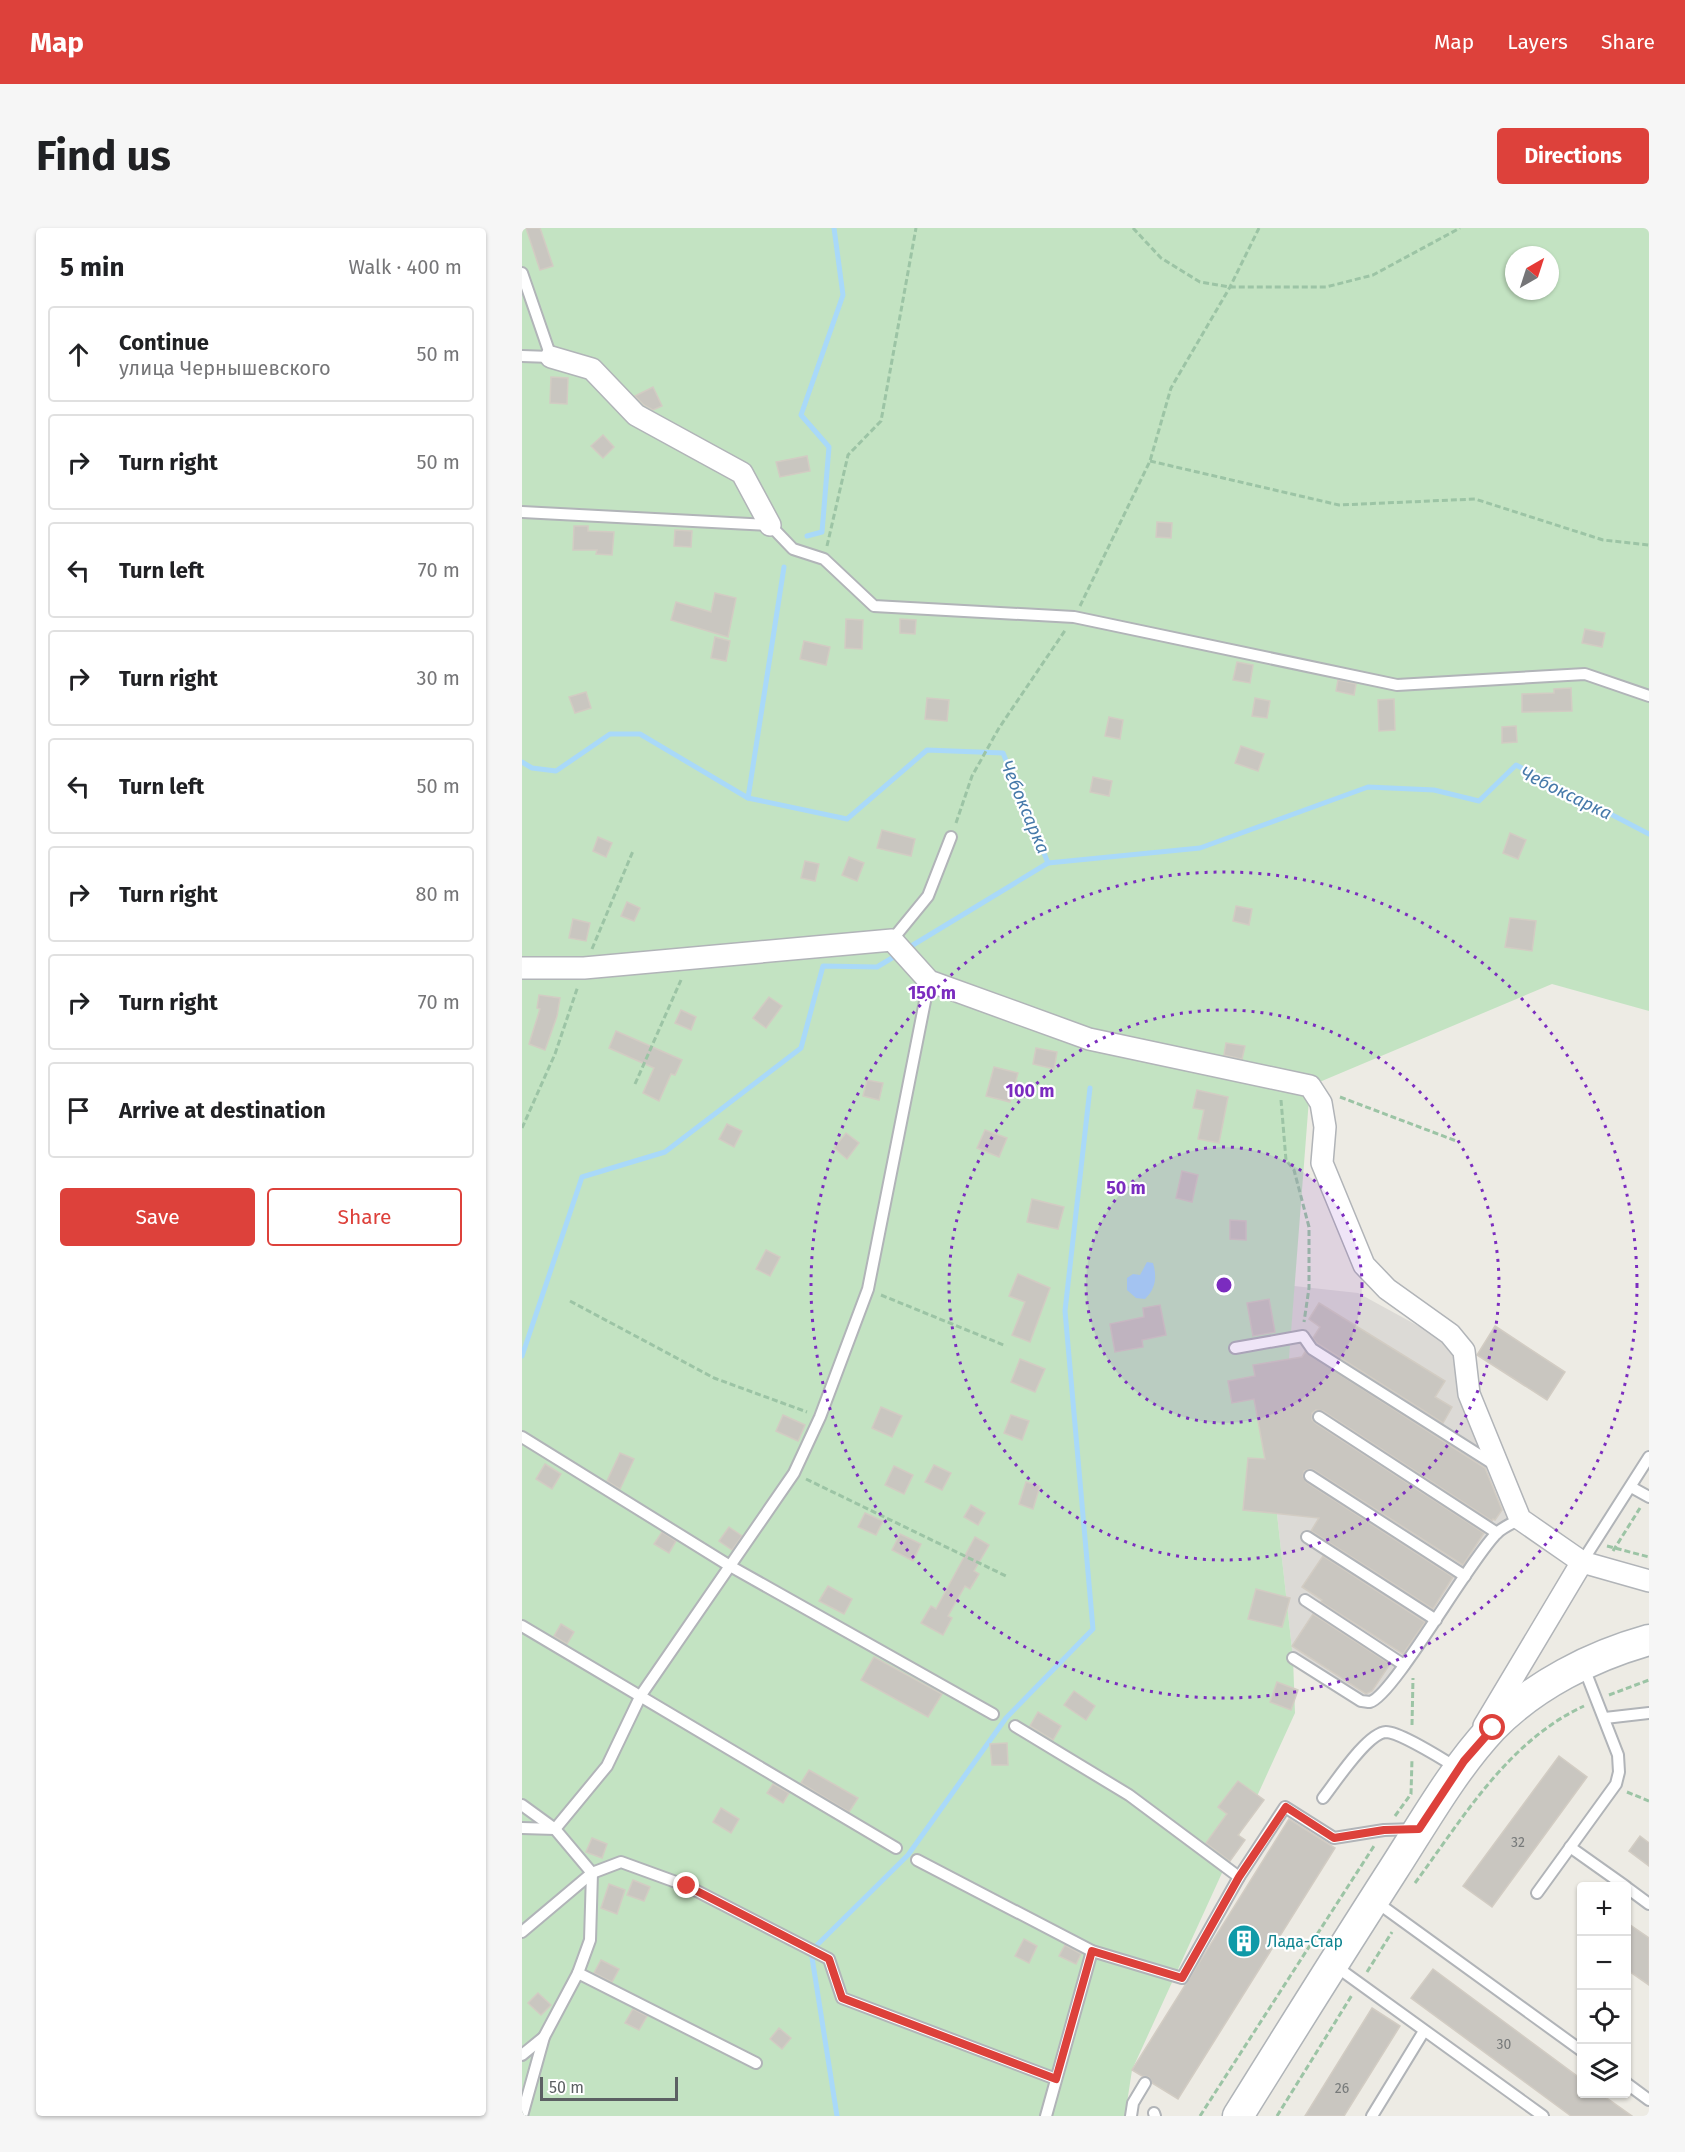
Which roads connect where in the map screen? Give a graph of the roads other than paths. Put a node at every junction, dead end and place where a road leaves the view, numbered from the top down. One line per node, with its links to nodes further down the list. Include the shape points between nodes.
1 (522, 273): 3 (lane)
2 (522, 356): 3 (lane)
3 (551, 357): 5 (street, via 592,369 636,415 742,473)
4 (522, 512): 5 (lane)
5 (770, 525): 6 (lane, via 793,549 824,559 874,606 1074,617 1397,685 1585,674)
6 (1649, 696)
7 (951, 837): 8 (lane, via 928,896)
8 (891, 940): 9 (street, via 584,968); 10 (street)
9 (522, 968)
10 (929, 981): 15 (street, via 1089,1039 1310,1086 1321,1103 1324,1119 1322,1163 1364,1265 1387,1289 1450,1334 1464,1351 1469,1394); 23 (lane, via 868,1289 820,1417 794,1473)
11 (1235, 1348): 15 (lane, via 1303,1336 1312,1349)
12 (1319, 1417): 20 (lane)
13 (522, 1437): 23 (lane)
14 (1649, 1457): 17 (lane)
15 (1500, 1468): 19 (street)
16 (1310, 1476): 24 (lane)
17 (1631, 1487): 18 (lane); 22 (lane)
18 (1649, 1497)
19 (1520, 1519): 20 (lane); 22 (street)
20 (1497, 1533): 24 (lane)
21 (1307, 1537): 27 (lane)
22 (1581, 1562): 25 (street); 38 (street)
23 (730, 1566): 33 (lane); 35 (lane)
24 (1465, 1575): 27 (lane)
25 (1649, 1581)
26 (1305, 1600): 31 (lane)
27 (1436, 1620): 31 (lane)
28 (522, 1626): 33 (lane)
29 (1649, 1640): 32 (street)
30 (1293, 1658): 31 (lane, via 1361,1701 1371,1702)
31 (1404, 1665)
32 (1583, 1665): 36 (lane); 38 (street, via 1518,1705)
33 (641, 1695): 42 (lane, via 607,1766); 45 (lane)
34 (1649, 1713): 36 (lane)
35 (993, 1714)
36 (1605, 1718): 44 (lane, via 1618,1755 1616,1784)
37 (1015, 1726): 48 (lane, via 1129,1795)
38 (1462, 1765): 39 (lane, via 1389,1732 1380,1733 1367,1743); 43 (street)
39 (1323, 1798)
40 (522, 1805): 42 (lane)
41 (522, 1828): 42 (lane)
42 (555, 1829): 47 (lane)
43 (1419, 1829): 48 (lane, via 1334,1838 1286,1807); 53 (street)
44 (1570, 1846): 49 (lane); 51 (lane)
45 (896, 1848)
46 (918, 1860): 55 (lane)
47 (592, 1873): 54 (lane); 57 (lane, via 590,1940); 63 (lane, via 621,1862 687,1886 829,1959 842,1998)
48 (1239, 1877): 55 (lane, via 1182,1978)
49 (1619, 1882)
50 (1631, 1891): 52 (lane)
51 (1537, 1893)
52 (1649, 1904)
53 (1385, 1908): 56 (street); 60 (lane)
54 (522, 1932)
55 (1092, 1951): 63 (lane)
56 (1333, 1965): 58 (lane); 70 (street)
57 (578, 1972): 59 (lane); 62 (lane)
58 (1424, 2031): 71 (lane); 72 (lane)
59 (544, 2037): 61 (lane); 67 (lane)
60 (1577, 2048)
61 (522, 2055)
62 (756, 2063)
63 (1056, 2079): 68 (lane)
64 (1145, 2083): 69 (lane, via 1133,2103)
65 (1631, 2087): 66 (lane)
66 (1649, 2100)
67 (522, 2116)
68 (1046, 2116)
69 (1131, 2116)
70 (1238, 2116)
71 (1372, 2116)
72 (1543, 2116)

